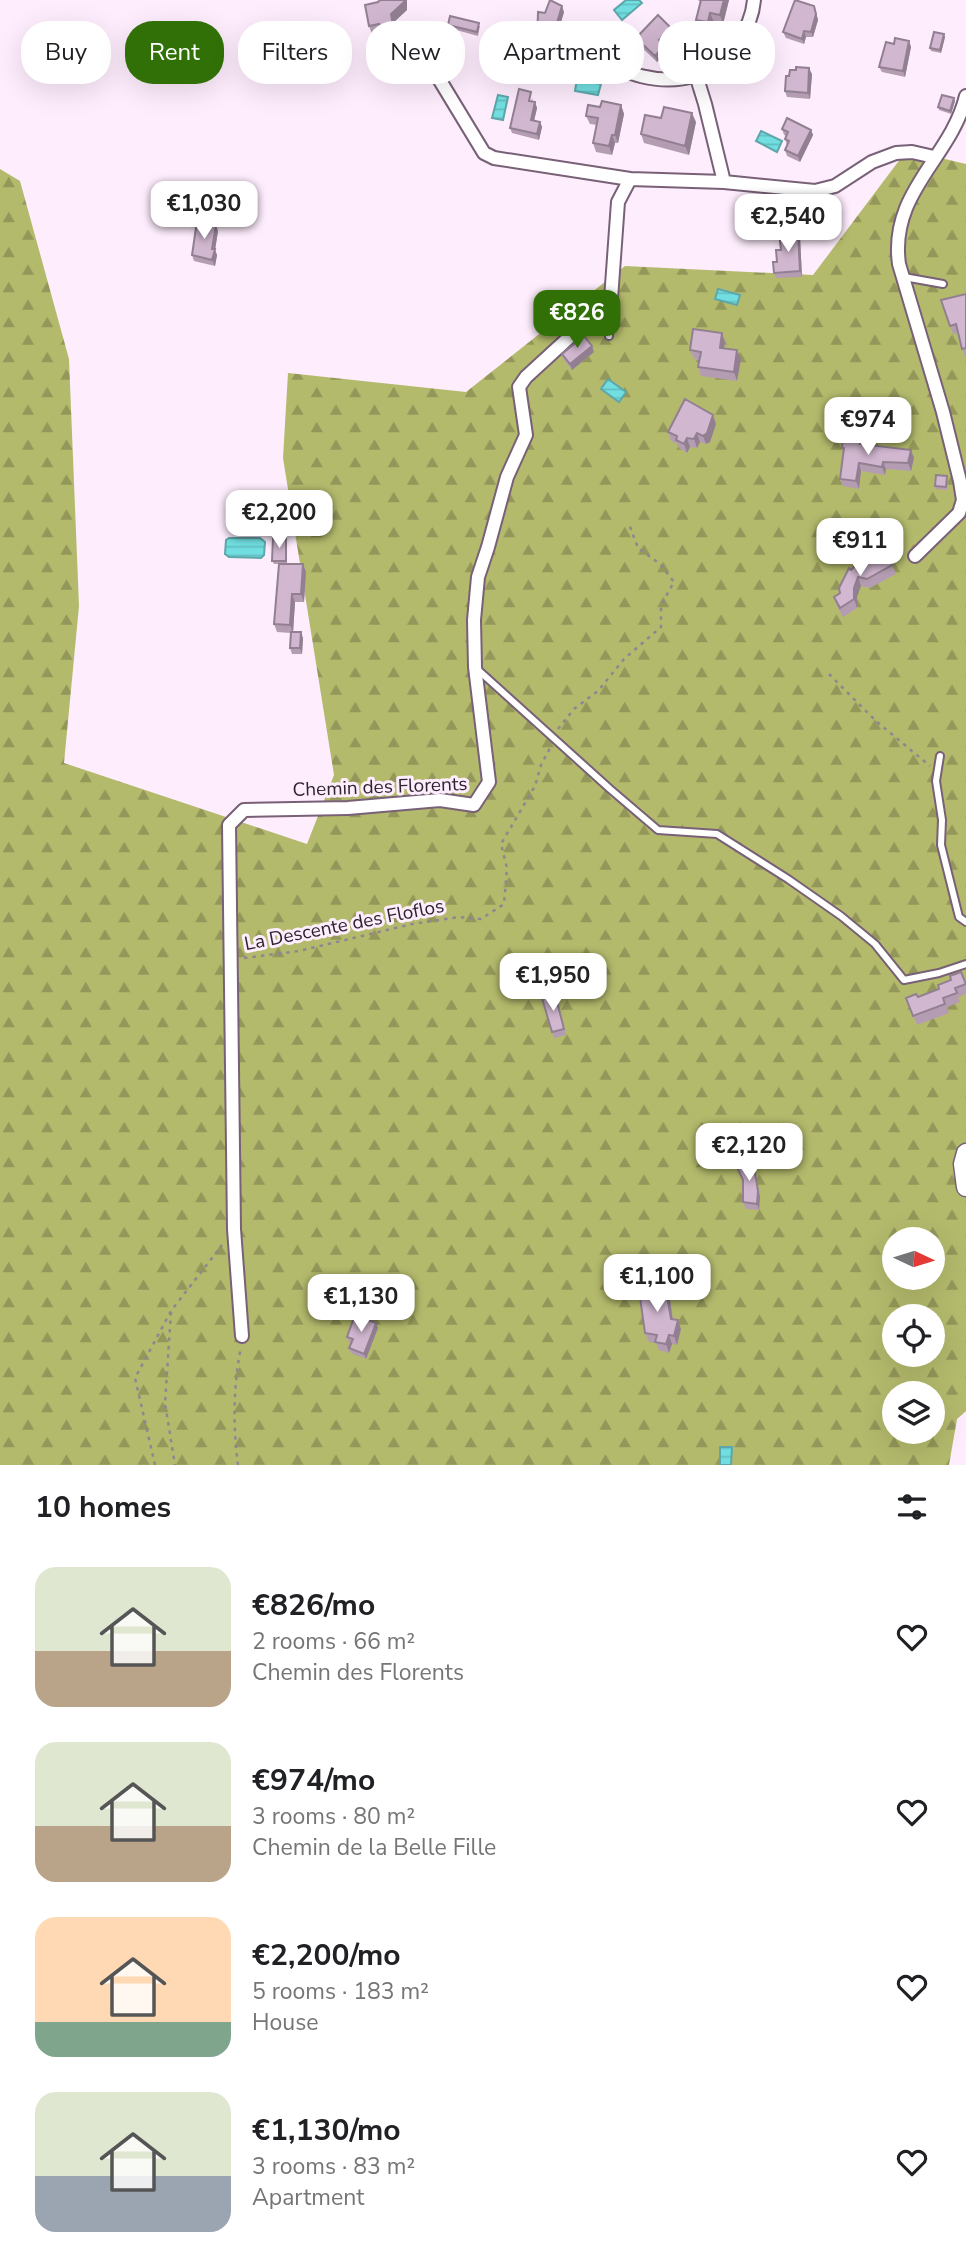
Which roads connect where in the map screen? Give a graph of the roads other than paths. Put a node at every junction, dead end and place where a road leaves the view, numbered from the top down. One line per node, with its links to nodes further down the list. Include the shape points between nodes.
1 (754, 0): 2 (street)
2 (748, 21)
3 (442, 84): 7 (street, via 484,153)
4 (698, 84): 8 (street)
5 (966, 96): 6 (street, via 958,121)
6 (934, 157): 8 (street, via 896,153 825,190); 9 (street, via 898,231)
7 (629, 179): 8 (street); 11 (street, via 618,202)
8 (724, 182)
9 (902, 277): 10 (lane); 13 (street, via 962,492 959,513)
10 (943, 284)
11 (611, 299): 12 (lane); 14 (street, Chemin des Florents, via 519,387 526,435 507,477 478,577)
12 (610, 336)
13 (915, 556)
14 (475, 667): 17 (lane, via 658,830 717,834 788,878 875,944 904,979); 20 (street, Chemin des Florents, via 489,782 474,805 440,800 244,810 229,825 234,1229)
15 (940, 756): 16 (lane, via 936,781 941,845 959,917)
16 (966, 922)
17 (966, 964)
18 (966, 1153): 19 (street)
19 (966, 1186)
20 (242, 1336)

